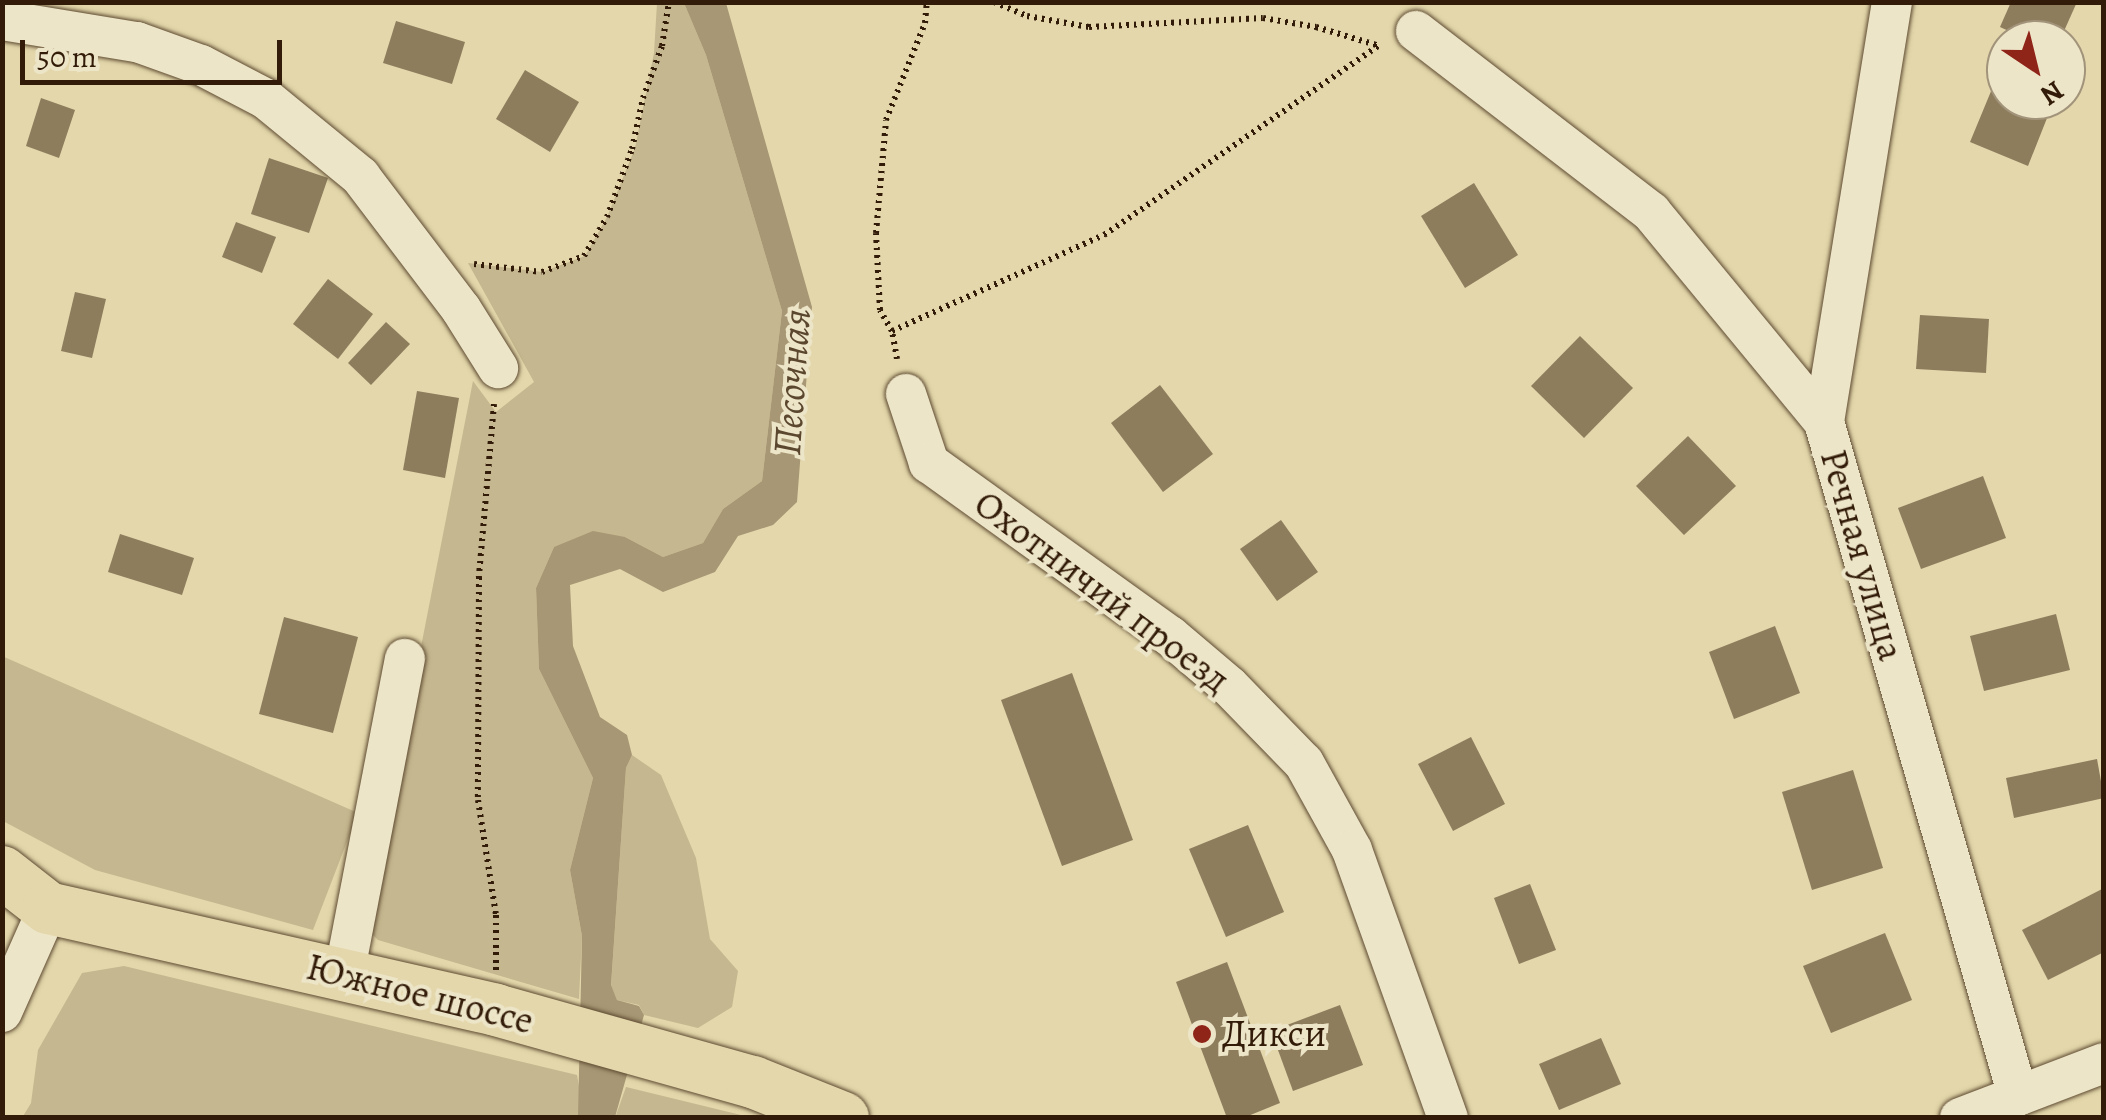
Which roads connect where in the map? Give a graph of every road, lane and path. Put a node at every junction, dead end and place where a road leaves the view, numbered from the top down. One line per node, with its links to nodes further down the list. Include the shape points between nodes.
1 (669, 2): 8 (path, via 632,149 607,217 584,256 542,272)
2 (927, 2): 9 (path, via 925,23 886,120 876,233 880,310)
3 (994, 2): 7 (path, via 1026,16 1089,28 1262,18)
4 (1892, 2): 12 (street, Речная улица)
5 (2, 20): 8 (street, via 137,42 201,64 266,98 360,176)
6 (1416, 31): 7 (path); 12 (street, via 1651,212)
7 (1378, 46): 9 (path, via 1104,235)
8 (418, 252): 10 (street)
9 (892, 332): 11 (path)
10 (498, 368): 16 (path, via 479,577 478,672 478,800)
11 (906, 394): 22 (street, Охотничий проезд, via 928,463 1170,636 1304,763 1352,850)
12 (1824, 422): 20 (street, Речная улица)
13 (406, 659): 17 (street)
14 (2, 872): 15 (main road, Южное шоссе)
15 (48, 908): 17 (main road, Южное шоссе); 18 (street)
16 (496, 915)
17 (344, 974): 21 (main road, Южное шоссе, via 753,1082)
18 (2, 1012)
19 (2104, 1063): 20 (street)
20 (2018, 1096): 23 (street)
21 (842, 1118)
22 (1448, 1118)
23 (1960, 1118)

